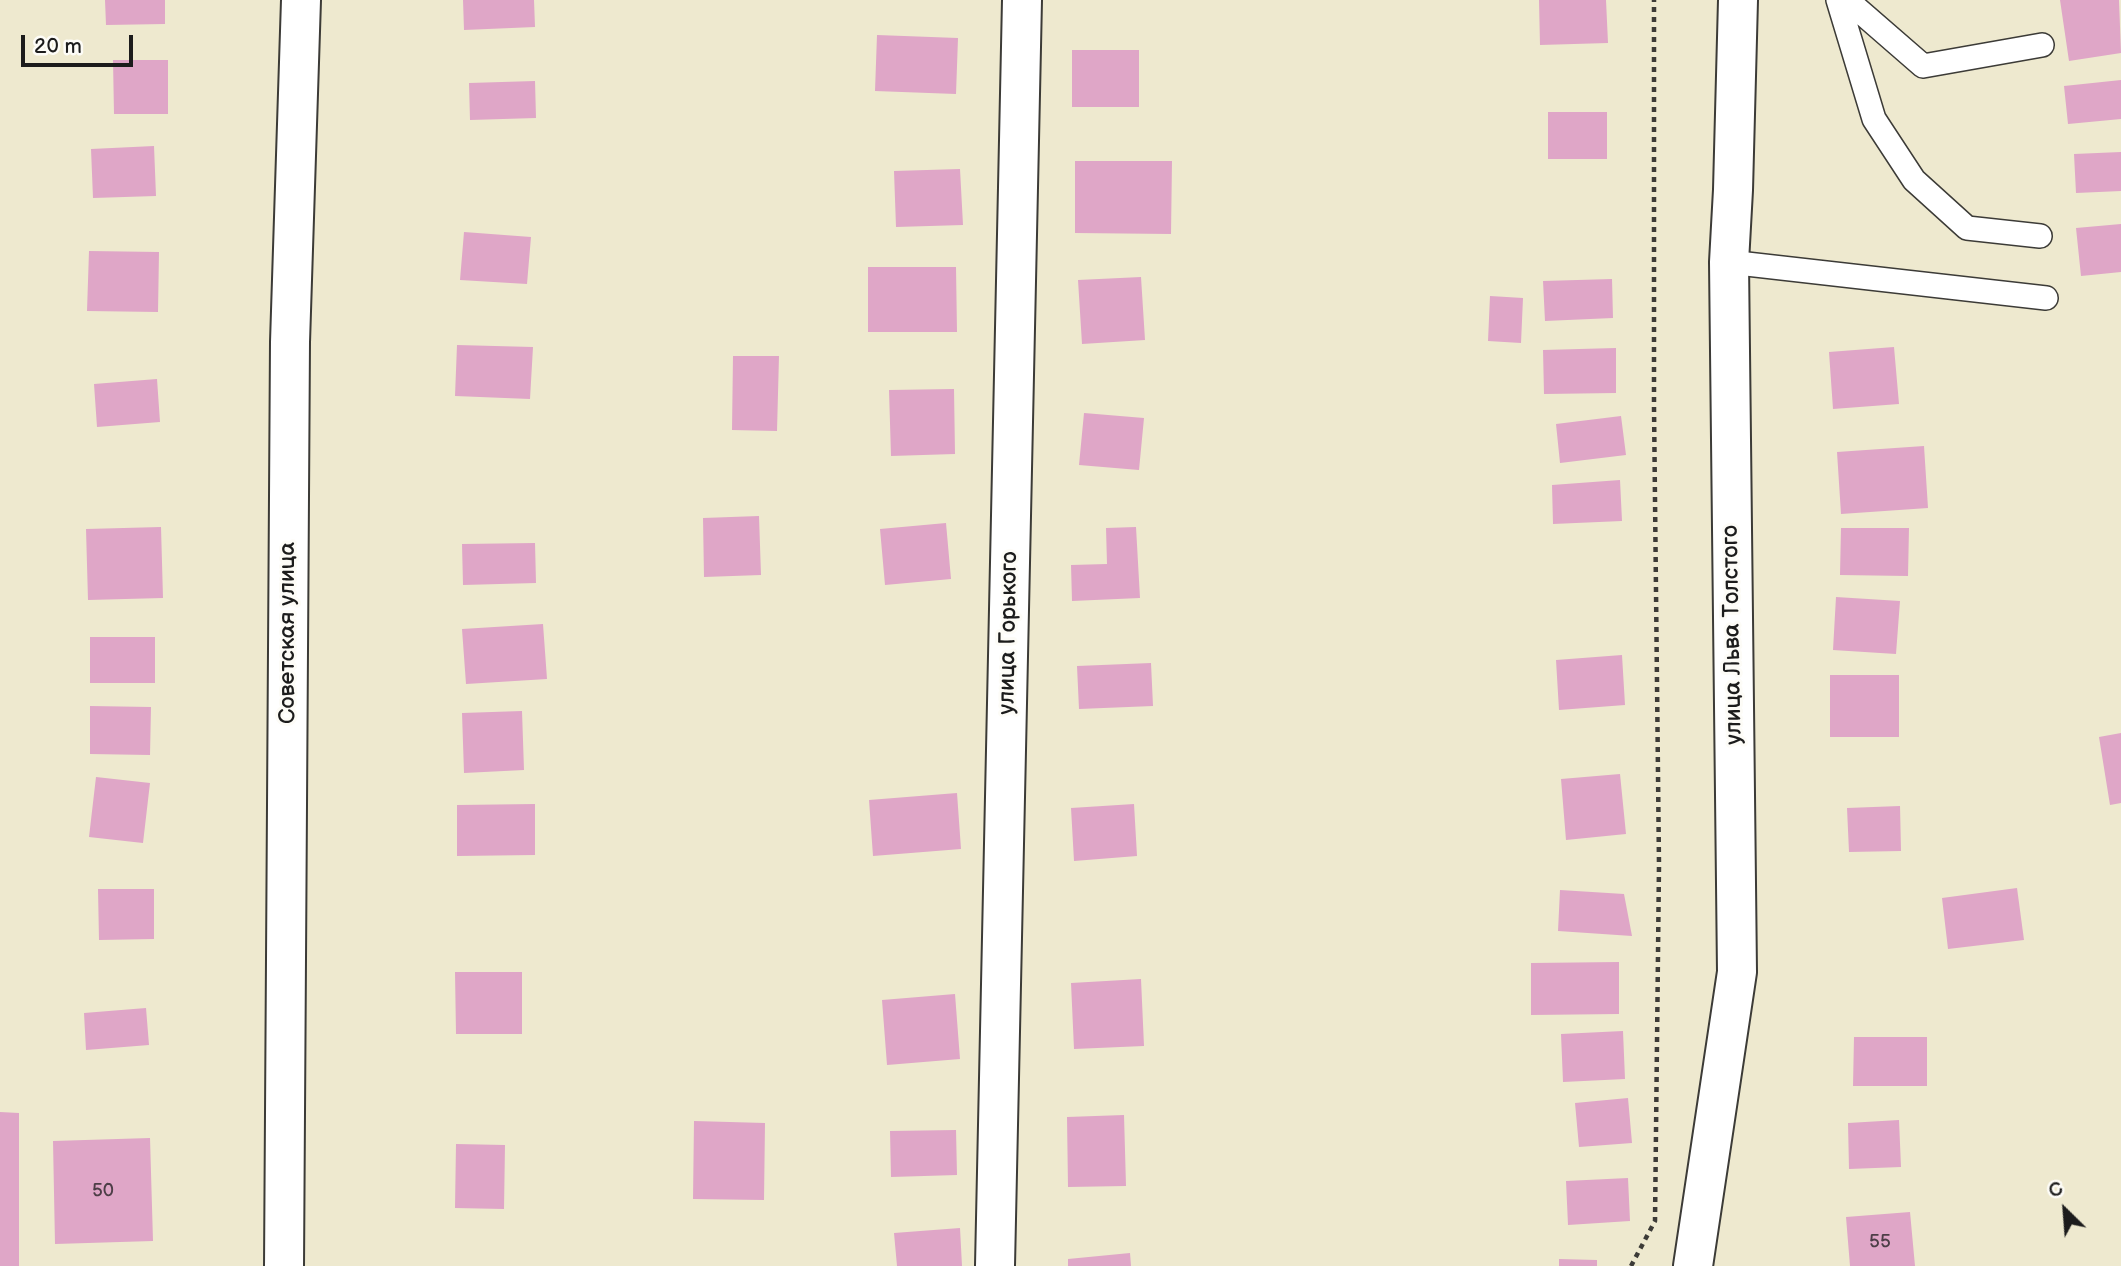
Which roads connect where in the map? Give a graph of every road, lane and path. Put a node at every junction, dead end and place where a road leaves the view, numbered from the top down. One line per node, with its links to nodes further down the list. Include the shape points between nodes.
1 (301, 0): 11 (street, Советская улица, via 290,342)
2 (1022, 0): 12 (street, улица Горького)
3 (1654, 0): 13 (path, via 1659,851 1655,1222)
4 (1738, 0): 9 (street, улица Льва Толстого)
5 (1838, 0): 8 (lane, via 1874,119 1914,180 1967,228)
6 (1847, 0): 7 (lane, via 1923,66)
7 (2042, 45)
8 (2040, 236)
9 (1729, 262): 10 (lane); 14 (street, улица Льва Толстого, via 1737,972)
10 (2046, 298)
11 (285, 1266)
12 (995, 1266)
13 (1631, 1266)
14 (1693, 1266)

